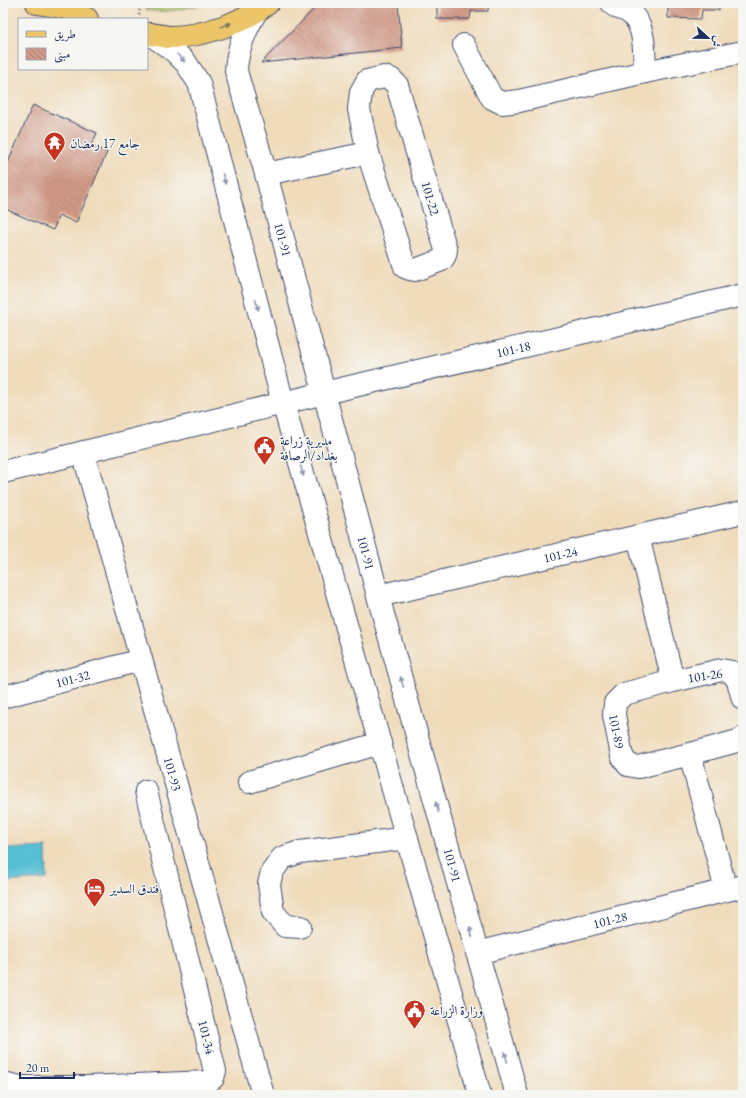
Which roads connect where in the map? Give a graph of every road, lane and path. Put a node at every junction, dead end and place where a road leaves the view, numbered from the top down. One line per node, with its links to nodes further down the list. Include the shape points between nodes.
1 (37, 3): 4 (main road)
2 (143, 3): 7 (path, via 140,8)
3 (612, 3): 12 (street, via 638,20 643,42)
4 (64, 6): 6 (main road)
5 (262, 7): 8 (main road, one-way to 5, via 169,37 207,31 225,26); 14 (street, 101-91, via 248,25 241,42 236,71)
6 (85, 18)
7 (142, 18)
8 (148, 29)
9 (148, 30): 17 (street, one-way to 17, via 182,59 199,83)
10 (464, 45): 12 (street, via 492,98 502,103)
11 (743, 52): 12 (street)
12 (645, 72)
13 (368, 153): 13 (street, 101-22, via 359,109 361,92 367,81 384,77 397,85 446,250 442,260 415,270 405,267); 14 (street)
14 (266, 174): 16 (street, 101-91)
15 (743, 295): 16 (street, 101-18)
16 (324, 393): 17 (street, 101-18); 22 (street, 101-91)
17 (283, 403): 18 (street, 101-18); 28 (street, one-way to 28)
18 (83, 452): 19 (street, 101-18); 23 (street, 101-93)
19 (3, 472)
20 (743, 512): 21 (street, 101-24)
21 (638, 536): 22 (street, 101-24); 24 (street)
22 (378, 596): 35 (street, 101-91, one-way to 22)
23 (141, 660): 25 (street, 101-32); 38 (street, 101-93)
24 (673, 681): 26 (street, 101-26, via 721,670 732,672 738,681); 29 (street, 101-89, via 624,694 615,703 614,715 622,756 628,765 638,767)
25 (3, 697)
26 (743, 699)
27 (743, 738): 29 (street)
28 (380, 744): 30 (street); 32 (street)
29 (690, 754): 33 (street)
30 (249, 782)
31 (146, 791): 37 (street, 101-34, via 215,1071 213,1078 208,1082)
32 (406, 838): 34 (street, via 300,852 282,858 272,872 269,884 273,912 285,926); 39 (street)
33 (735, 888): 35 (street, 101-28)
34 (300, 927)
35 (477, 953): 40 (street, 101-91, one-way to 35)
36 (3, 1083): 37 (street, 101-34, via 20,1087)
37 (87, 1091)
38 (263, 1095)
39 (480, 1095)
40 (517, 1095)

